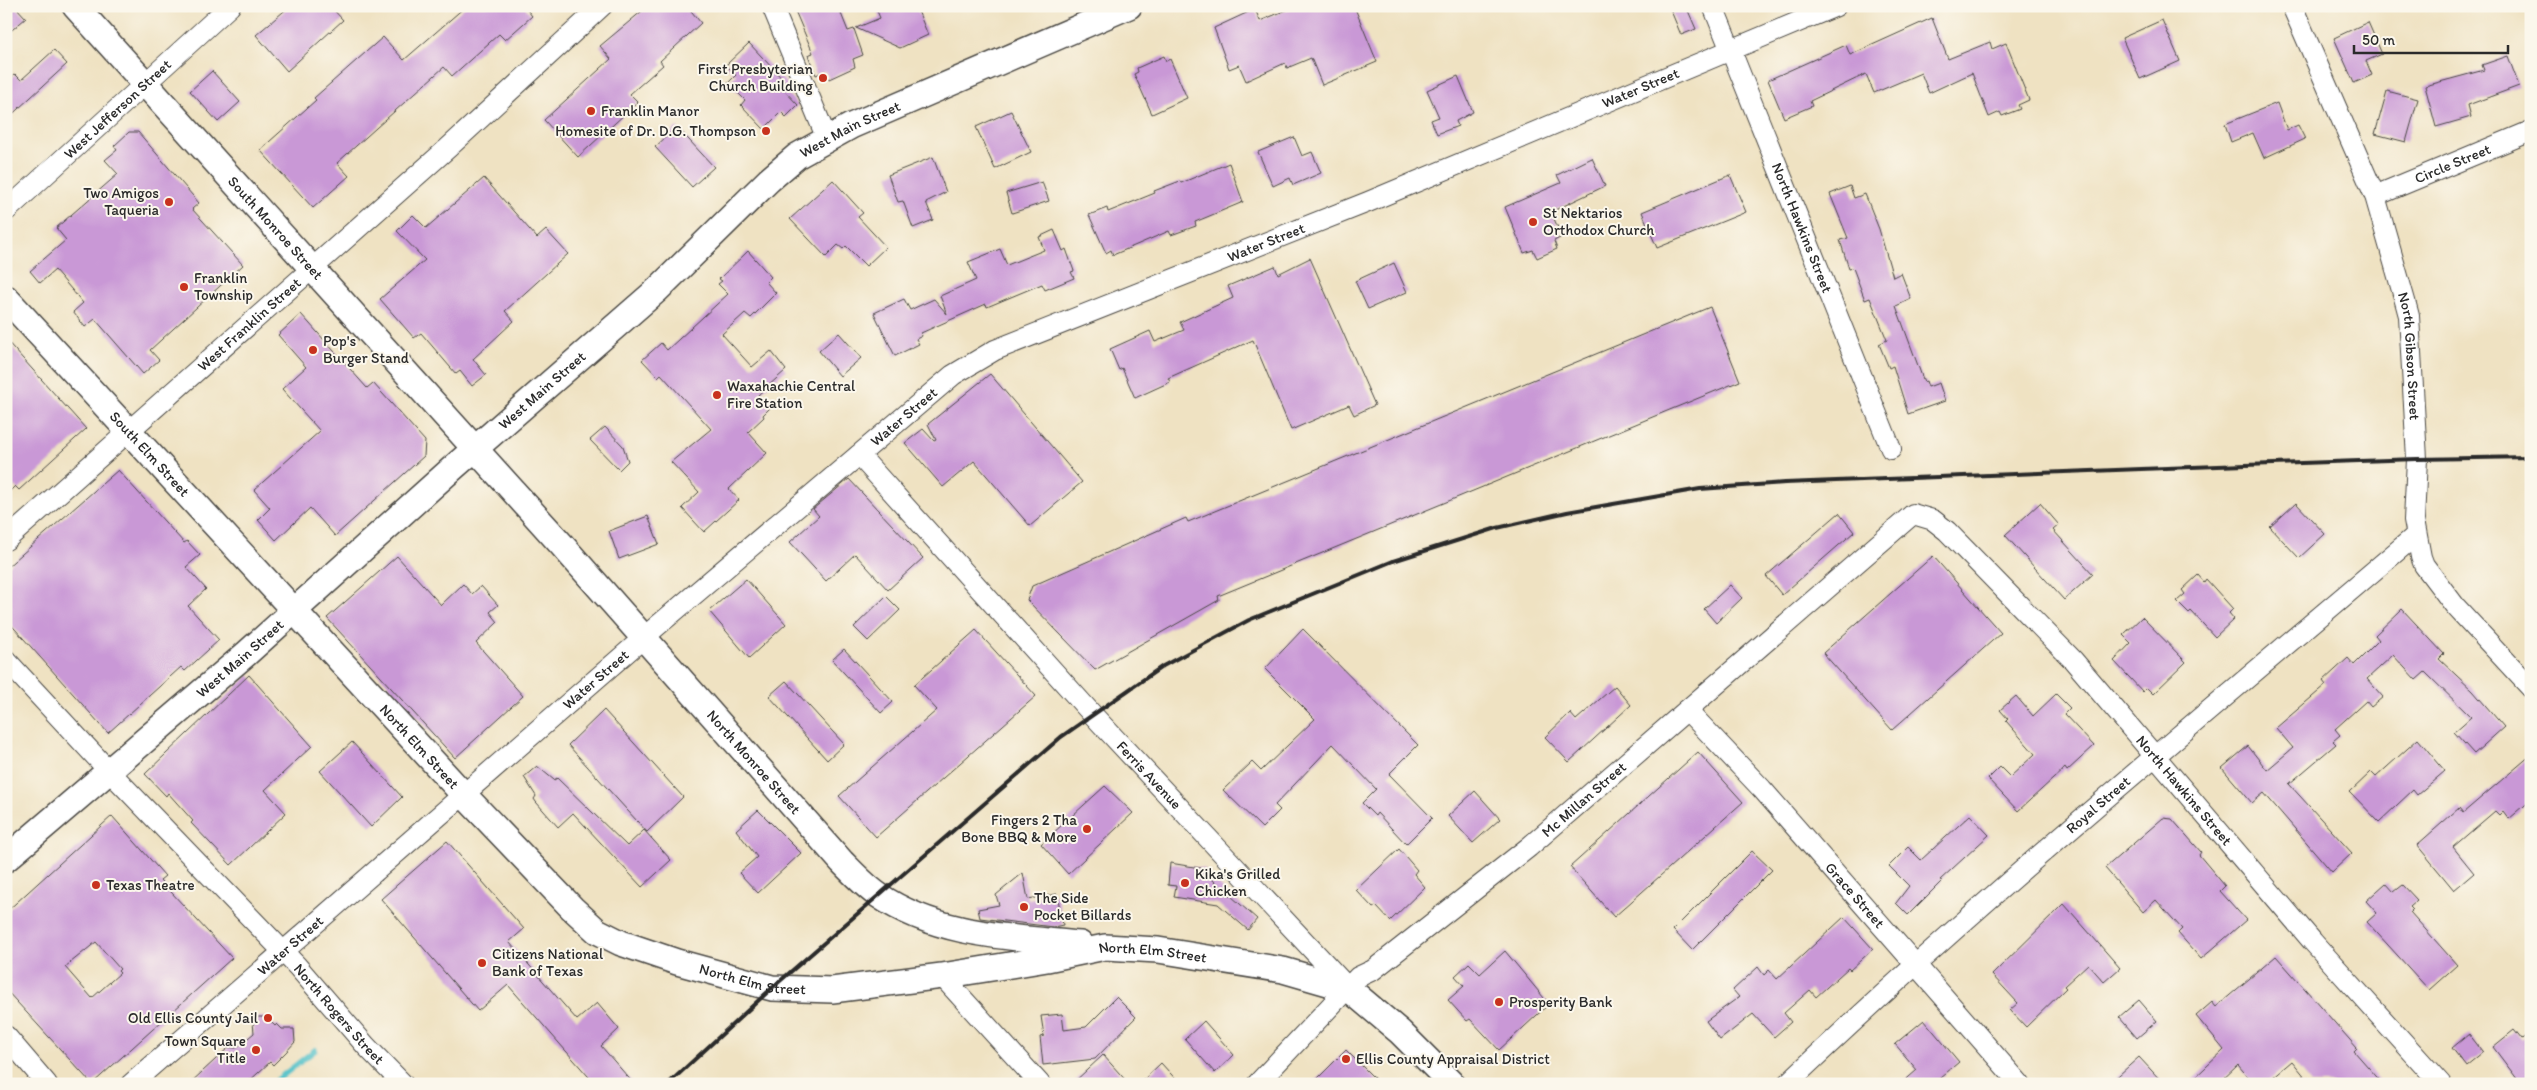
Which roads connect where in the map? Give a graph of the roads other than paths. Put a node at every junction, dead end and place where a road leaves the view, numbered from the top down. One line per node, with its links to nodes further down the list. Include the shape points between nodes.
1 (75, 6): 10 (main road, South Monroe Street)
2 (230, 6): 10 (street, West Jefferson Street)
3 (602, 6): 15 (street, West Franklin Street)
4 (772, 6): 12 (street)
5 (1130, 6): 12 (main road, West Main Street)
6 (1713, 6): 9 (street, North Hawkins Street)
7 (1836, 6): 9 (street, Water Street)
8 (2292, 6): 13 (street, North Gibson Street)
9 (1731, 49): 18 (street, North Hawkins Street); 20 (street, Water Street, via 1368,202 995,350 953,375)
10 (144, 83): 14 (street, West Jefferson Street); 15 (main road, South Monroe Street)
11 (2531, 131): 13 (street, Circle Street)
12 (827, 139): 19 (main road, West Main Street, via 797,156 769,180 657,290)
13 (2375, 196): 22 (street, North Gibson Street, via 2409,316 2417,458)
14 (6, 211)
15 (311, 269): 17 (street, West Franklin Street); 19 (main road, South Monroe Street)
16 (6, 298): 17 (main road, South Elm Street)
17 (127, 431): 23 (street, West Franklin Street); 24 (main road, South Elm Street)
18 (1892, 449)
19 (475, 450): 24 (main road, West Main Street); 25 (main road, North Monroe Street)
20 (859, 455): 25 (street, Water Street); 37 (street, Ferris Avenue, via 1093,715)
21 (1913, 514): 28 (street, Mc Millan Street); 29 (street, North Hawkins Street, via 1933,520 1947,531 2072,660)
22 (2416, 535): 27 (street, North Gibson Street, via 2424,565 2455,606); 29 (street, Royal Street)
23 (6, 540)
24 (292, 611): 30 (main road, West Main Street); 31 (main road, North Elm Street)
25 (643, 639): 31 (street, Water Street); 33 (main road, North Monroe Street, via 842,862 878,895 944,926 977,933)
26 (6, 660): 30 (street, North Rogers Street)
27 (2531, 688)
28 (1687, 710): 35 (street, Grace Street, via 1762,789); 37 (street, Mc Millan Street, via 1529,847 1373,970 1358,977)
29 (2156, 757): 35 (street, Royal Street); 47 (street, North Hawkins Street, via 2313,942)
30 (109, 771): 32 (main road, West Main Street); 34 (street, North Rogers Street)
31 (464, 796): 34 (street, Water Street); 36 (main road, North Elm Street, via 572,908 597,931 621,943 772,988 832,990)
32 (6, 859)
33 (1105, 947): 36 (main road, North Elm Street); 37 (main road, North Elm Street, via 1223,959 1283,970)
34 (284, 952): 40 (street, Water Street); 41 (street, North Rogers Street)
35 (1916, 966): 45 (street, Royal Street); 46 (street, Grace Street)
36 (942, 976): 42 (street)
37 (1349, 989): 43 (street, Mc Millan Street); 44 (main road, Ferris Avenue, via 1400,1032)
38 (6, 1036): 39 (street)
39 (47, 1084)
40 (131, 1084)
41 (403, 1084)
42 (1040, 1084)
43 (1257, 1084)
44 (1452, 1084)
45 (1787, 1084)
46 (2020, 1084)
47 (2441, 1084)

